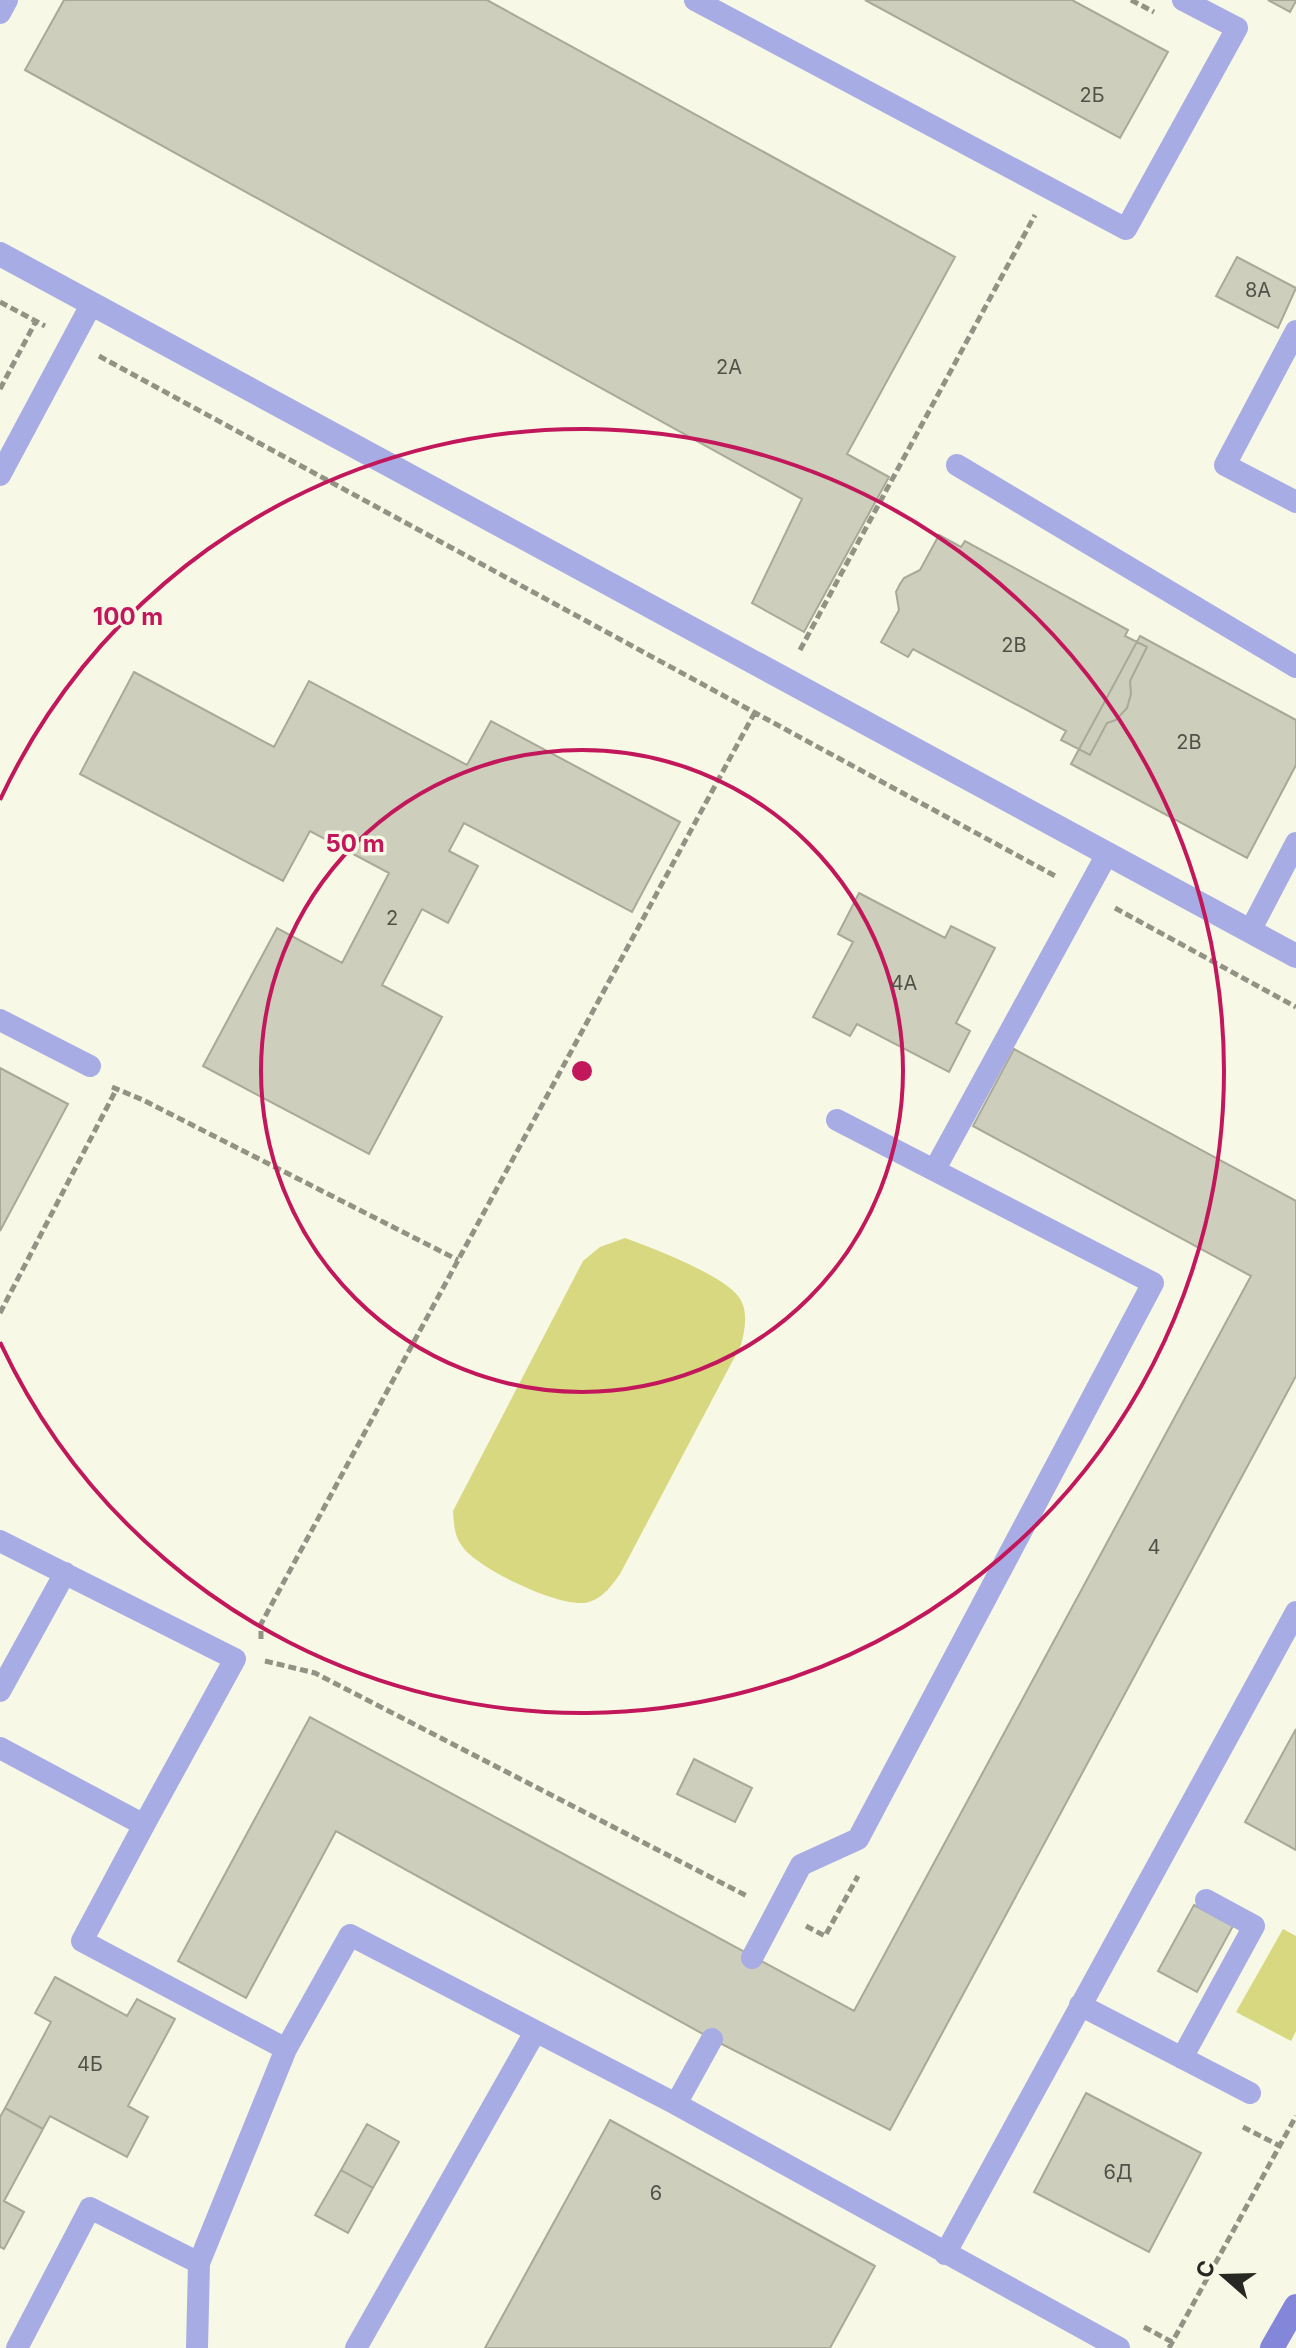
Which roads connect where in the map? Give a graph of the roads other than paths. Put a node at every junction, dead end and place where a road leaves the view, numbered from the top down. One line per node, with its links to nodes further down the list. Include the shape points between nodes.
1 (7, 0): 4 (lane)
2 (695, 0): 3 (lane, via 1126,229 1237,28)
3 (1183, 0)
4 (0, 13)
5 (0, 254): 6 (street)
6 (91, 305): 9 (lane); 13 (street)
7 (1296, 331): 10 (lane, via 1225,465)
8 (957, 465): 11 (lane)
9 (0, 475)
10 (1296, 502)
11 (1296, 667)
12 (1296, 843): 14 (lane)
13 (1107, 854): 14 (street); 19 (lane)
14 (1250, 931): 15 (street)
15 (1296, 956)
16 (0, 1020): 17 (lane)
17 (97, 1074)
18 (837, 1120): 19 (lane)
19 (935, 1169): 27 (lane, via 1153,1283 858,1839 801,1865)
20 (0, 1541): 21 (lane)
21 (65, 1573): 23 (lane); 25 (lane, via 235,1659)
22 (1296, 1612): 28 (lane)
23 (0, 1691)
24 (0, 1748): 25 (lane)
25 (144, 1825): 31 (lane, via 82,1941)
26 (1206, 1900): 32 (lane, via 1254,1926)
27 (752, 1958)
28 (1080, 2005): 32 (lane); 35 (lane)
29 (535, 2032): 31 (lane, via 350,1935); 34 (lane); 40 (lane)
30 (712, 2039): 34 (lane)
31 (286, 2049): 36 (lane)
32 (1182, 2058): 33 (lane)
33 (1250, 2093)
34 (676, 2104): 35 (lane)
35 (945, 2254): 41 (lane)
36 (199, 2263): 38 (lane, via 90,2208); 39 (lane)
37 (1296, 2306): 42 (main road)
38 (17, 2348)
39 (197, 2348)
40 (356, 2348)
41 (1119, 2348)
42 (1272, 2348)

